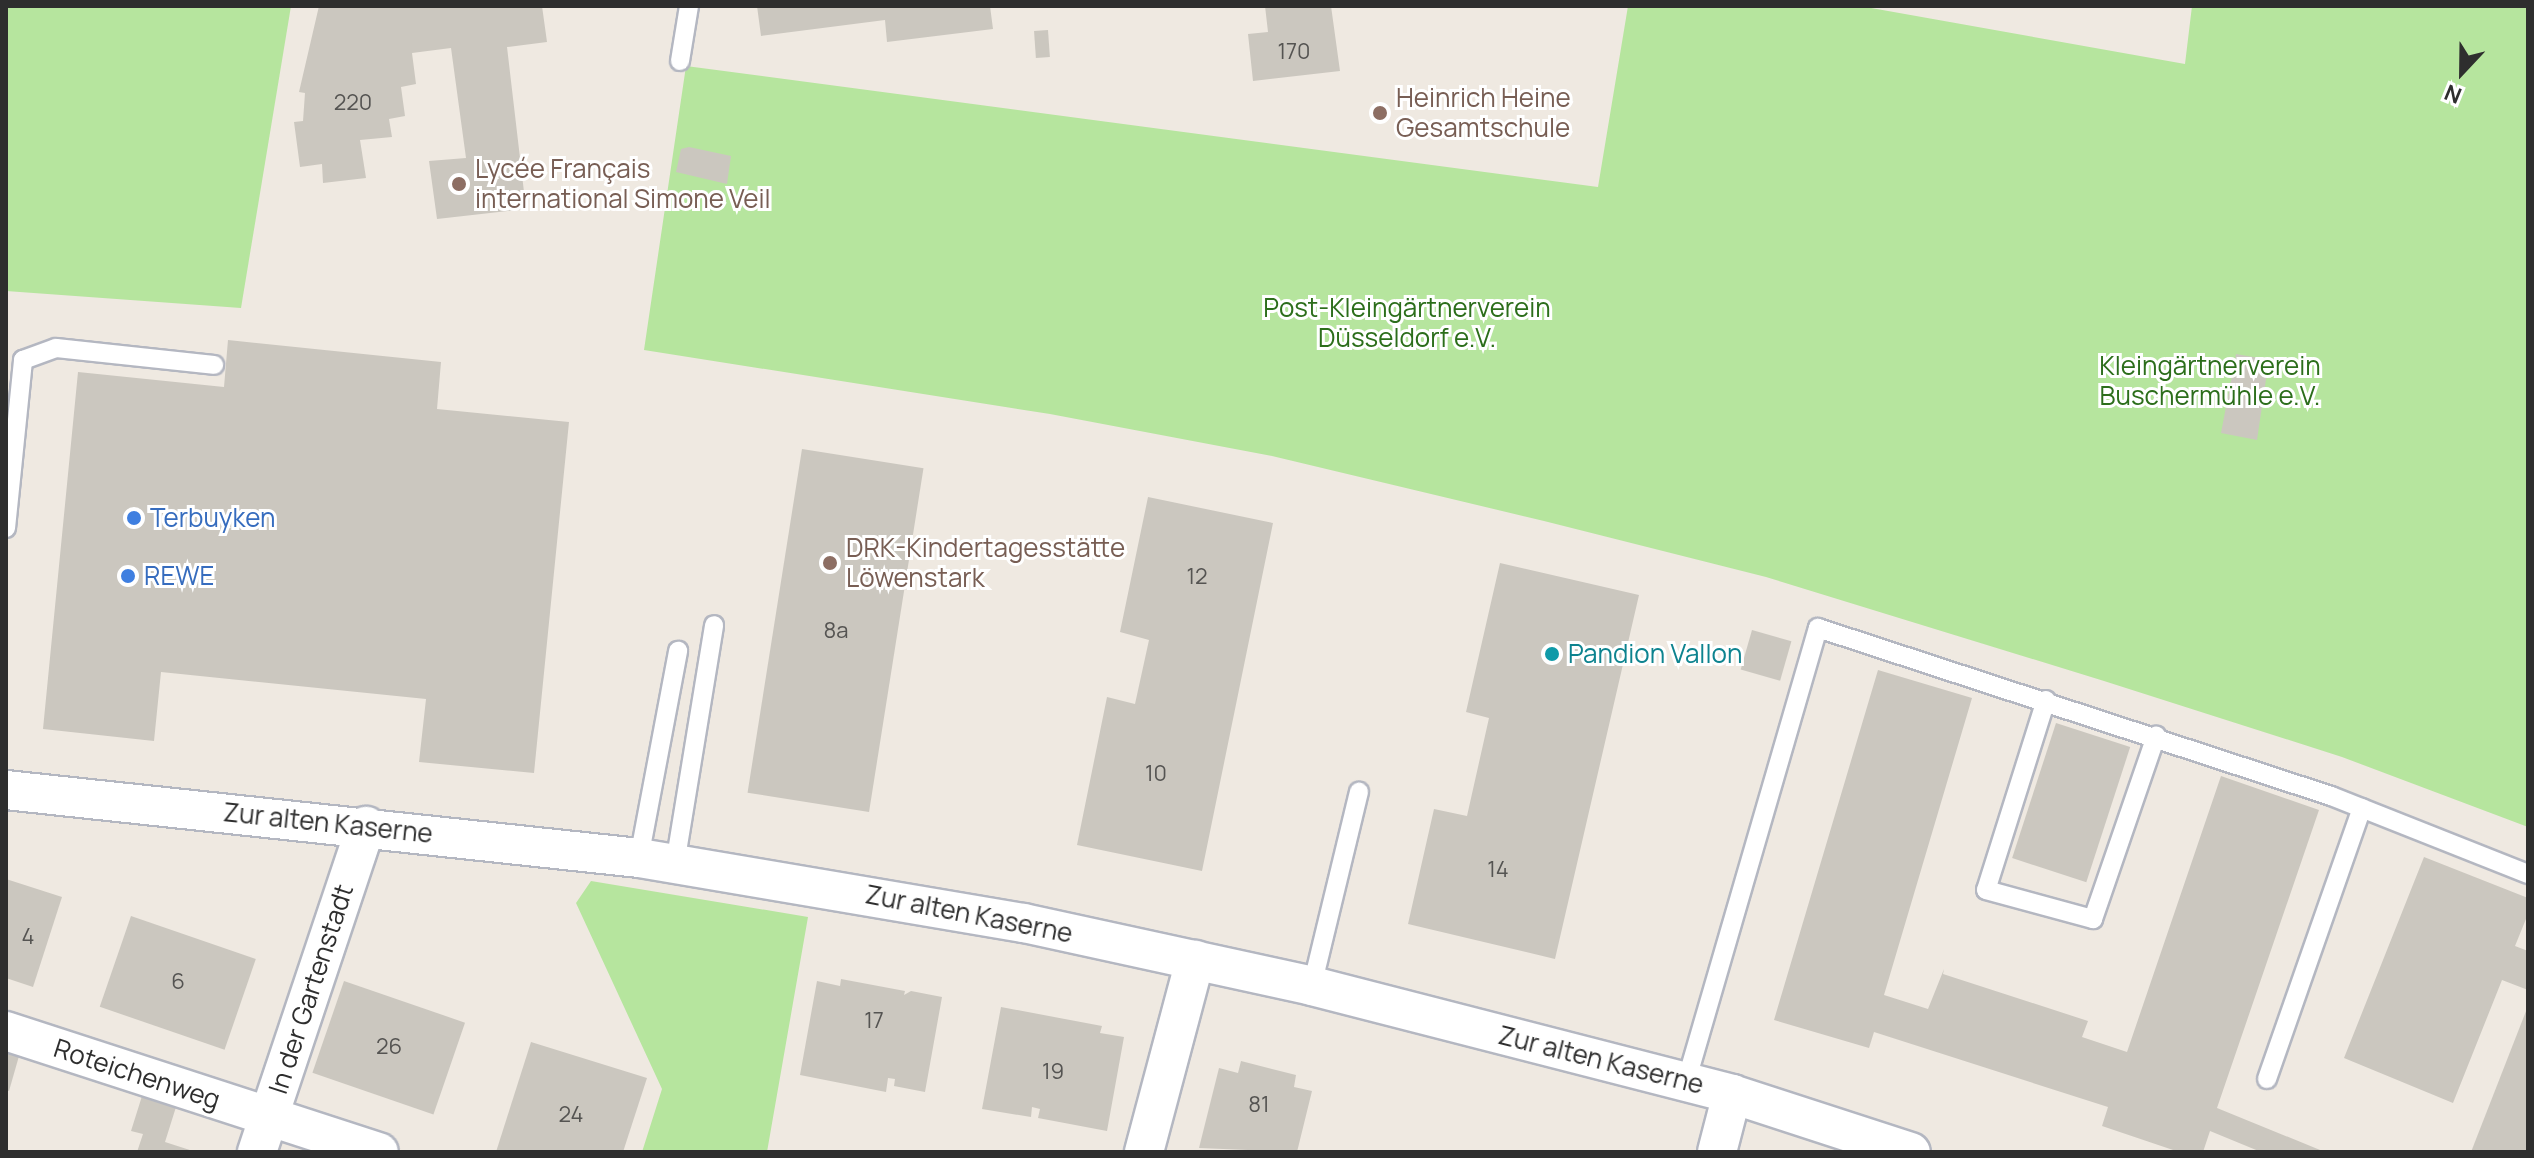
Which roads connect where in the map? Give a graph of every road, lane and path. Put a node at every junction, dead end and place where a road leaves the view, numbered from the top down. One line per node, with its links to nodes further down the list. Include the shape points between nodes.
1 (689, 6): 2 (lane)
2 (680, 61)
3 (214, 365): 4 (lane, via 56,348 23,360)
4 (12, 404): 5 (lane)
5 (6, 528)
6 (714, 625): 14 (lane)
7 (678, 651): 14 (lane)
8 (2046, 700): 9 (lane); 9 (lane, via 1986,890 2093,919); 20 (lane, via 1818,628)
9 (2156, 736): 12 (lane)
10 (6, 790): 13 (street, Zur alten Kaserne)
11 (1359, 792): 17 (lane)
12 (2362, 808): 15 (lane); 19 (lane)
13 (366, 826): 14 (street, Zur alten Kaserne); 22 (street, In der Gartenstadt)
14 (657, 861): 16 (street, Zur alten Kaserne, via 978,914)
15 (2528, 874)
16 (1195, 960): 17 (street, Zur alten Kaserne); 24 (street)
17 (1312, 986): 20 (street, Zur alten Kaserne)
18 (6, 1031): 22 (street, Roteichenweg)
19 (2267, 1079)
20 (1686, 1082): 21 (street, Zur alten Kaserne)
21 (1732, 1094): 25 (street); 26 (street, Zur alten Kaserne)
22 (263, 1134): 23 (street, Roteichenweg)
23 (379, 1152)
24 (1144, 1152)
25 (1717, 1152)
26 (1911, 1152)

